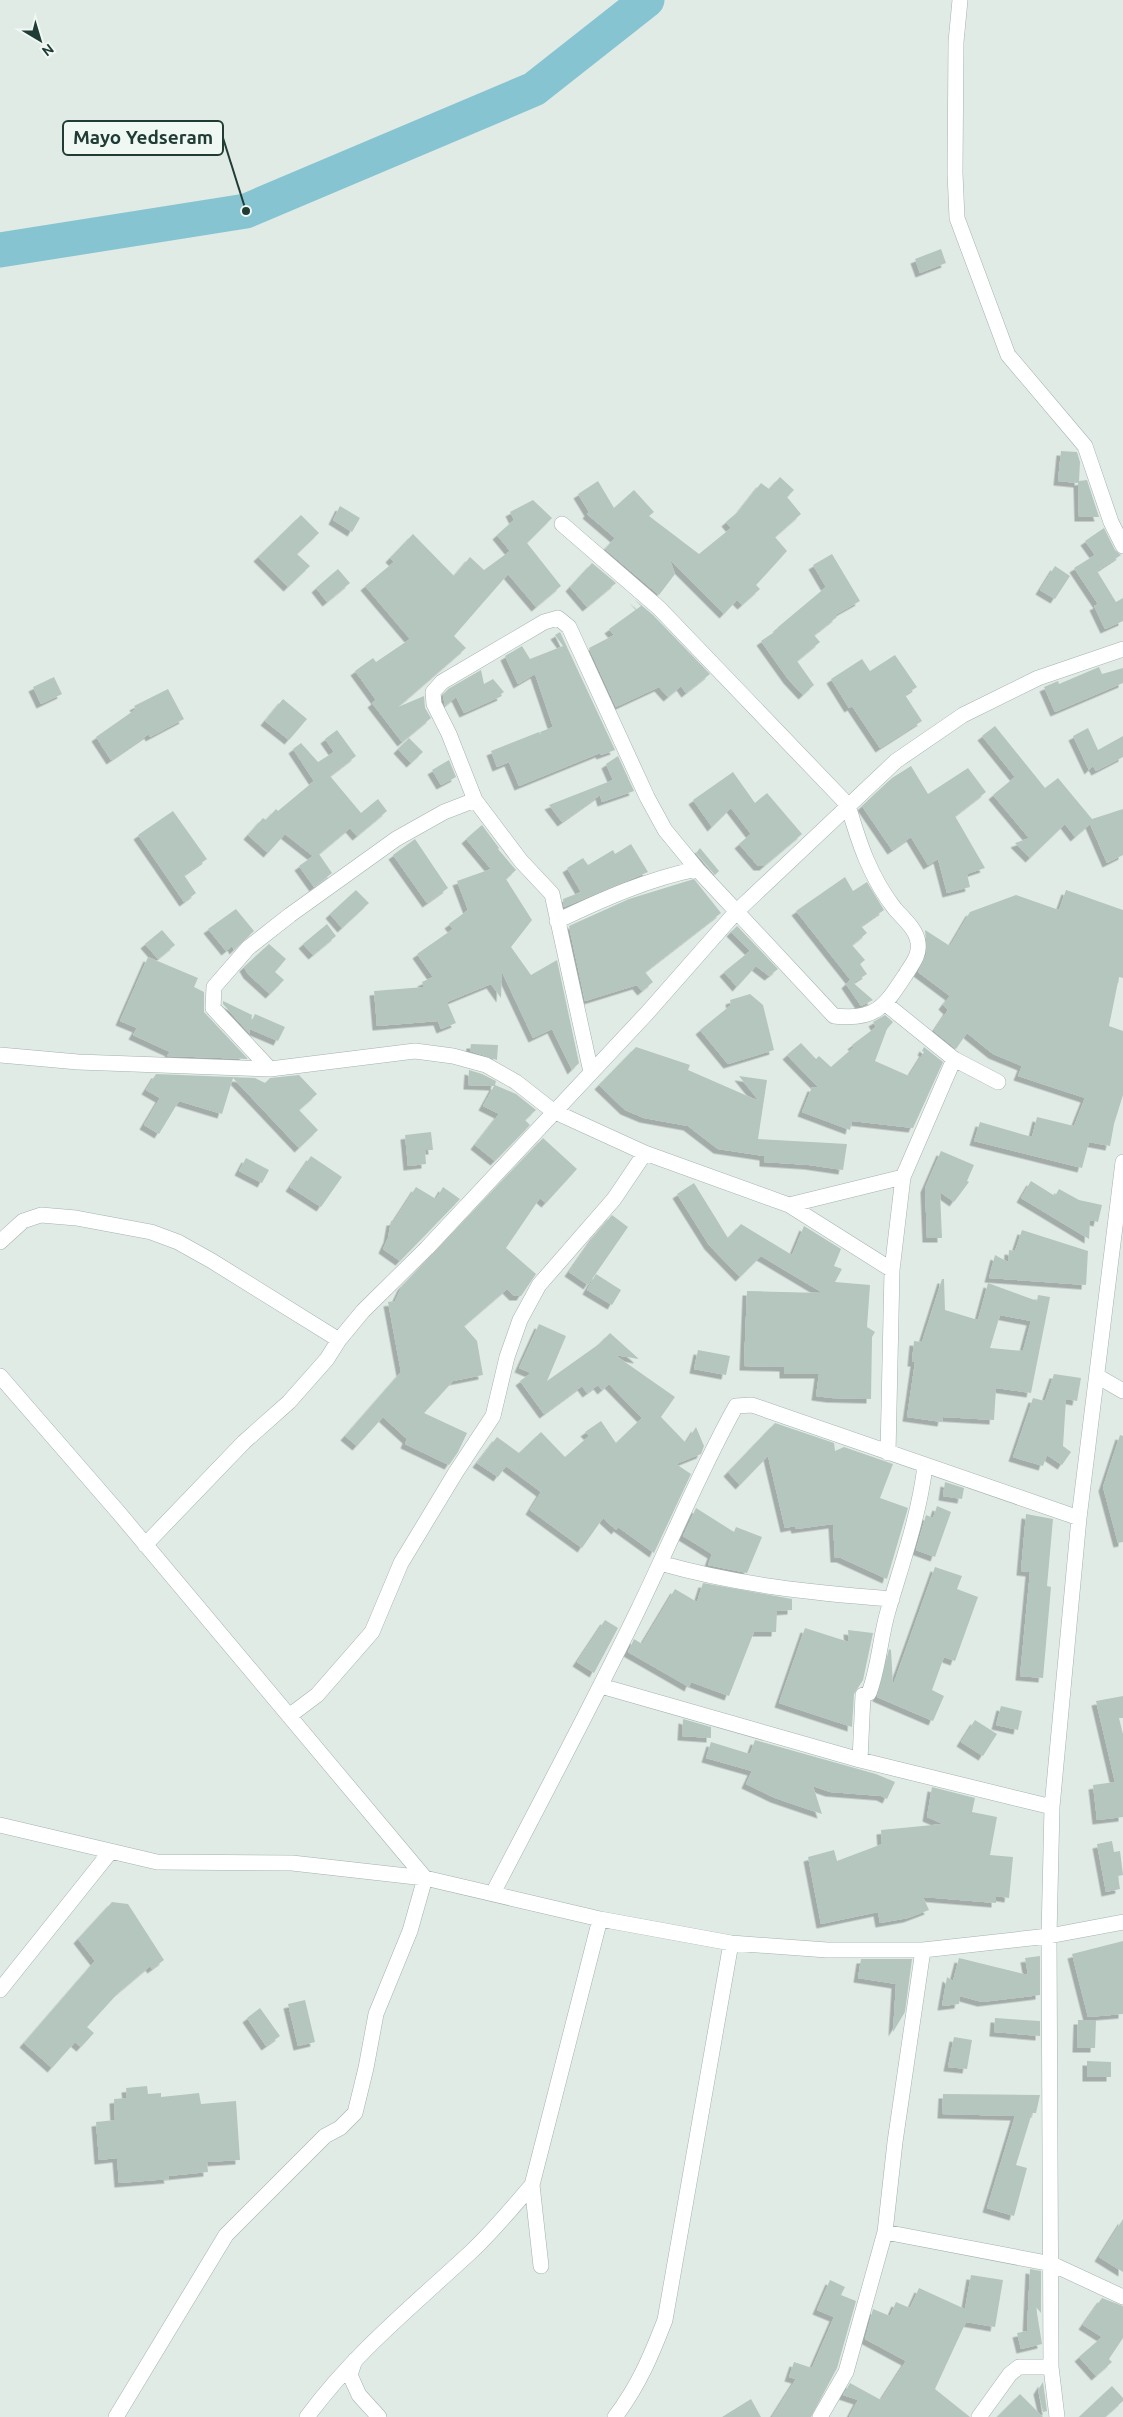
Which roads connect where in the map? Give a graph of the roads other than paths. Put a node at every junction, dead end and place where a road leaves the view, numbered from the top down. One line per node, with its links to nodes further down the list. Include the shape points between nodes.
1 (960, 0): 3 (street, via 956,42 957,218 1008,355 1086,446 1111,522)
2 (562, 524): 6 (street, via 659,608)
3 (1123, 546)
4 (1123, 649): 6 (street, via 1038,678 963,715 896,761)
5 (476, 800): 7 (street, via 434,704 433,692 442,682 544,622 558,618 569,627 647,797 666,830); 9 (street, via 521,861 552,894); 13 (street, via 444,812 388,844 248,948 214,987 213,1008)
6 (848, 805): 8 (street); 10 (street, via 872,876 918,941 918,955)
7 (697, 868): 8 (street); 9 (street, via 635,886)
8 (736, 912): 10 (street, via 834,1016 856,1019); 14 (street)
9 (558, 920): 14 (street)
10 (886, 1004): 12 (street)
11 (0, 1055): 13 (street, via 78,1062)
12 (954, 1059): 15 (street); 19 (street)
13 (270, 1069): 16 (street, via 415,1051 453,1056 493,1069 516,1082)
14 (591, 1072): 16 (street)
15 (998, 1082)
16 (553, 1111): 17 (street); 23 (street)
17 (645, 1153): 20 (street); 34 (street, via 614,1199 539,1285 507,1357 493,1416 402,1563 372,1632 317,1695)
18 (1123, 1162): 25 (street)
19 (903, 1177): 20 (street); 22 (street)
20 (789, 1205): 22 (street)
21 (0, 1242): 23 (street, via 23,1222 41,1215 151,1232 178,1242 212,1261)
22 (892, 1270): 27 (street)
23 (339, 1340): 30 (street, via 327,1359 289,1402 244,1442)
24 (0, 1376): 30 (street)
25 (1097, 1376): 26 (street); 29 (street)
26 (1123, 1391)
27 (888, 1453): 28 (street); 31 (street, via 752,1405 736,1406 711,1451)
28 (925, 1466): 29 (street); 32 (street, via 921,1499)
29 (1079, 1518): 36 (street)
30 (146, 1545): 34 (street)
31 (660, 1563): 32 (street, via 755,1586); 33 (street)
32 (892, 1599): 35 (street, via 875,1678 869,1694 863,1696)
33 (601, 1686): 35 (street); 40 (street)
34 (289, 1716): 39 (street)
35 (860, 1760): 36 (street)
36 (1052, 1807): 43 (street)
37 (0, 1825): 38 (street)
38 (111, 1851): 39 (street, via 157,1862 292,1863); 46 (street)
39 (426, 1878): 40 (street); 54 (street, via 410,1931 376,2014 355,2113 340,2128 325,2136 226,2236)
40 (494, 1893): 41 (street)
41 (600, 1919): 44 (street); 47 (street)
42 (1123, 1922): 43 (street)
43 (1050, 1936): 45 (street); 49 (street)
44 (731, 1943): 45 (street, via 827,1950); 57 (street, via 665,2320 645,2372)
45 (923, 1950): 48 (street)
46 (0, 1990)
47 (532, 2186): 50 (street); 52 (street, via 474,2249)
48 (885, 2232): 49 (street); 58 (street, via 846,2372)
49 (1052, 2264): 51 (street); 53 (street)
50 (542, 2266)
51 (1123, 2297)
52 (356, 2358): 55 (street, via 330,2385); 56 (street, via 350,2375 358,2395)
53 (1051, 2367): 59 (street, via 1019,2367 1010,2374); 60 (street)
54 (116, 2417)
55 (307, 2417)
56 (379, 2417)
57 (615, 2417)
58 (820, 2417)
59 (979, 2417)
60 (1057, 2417)

